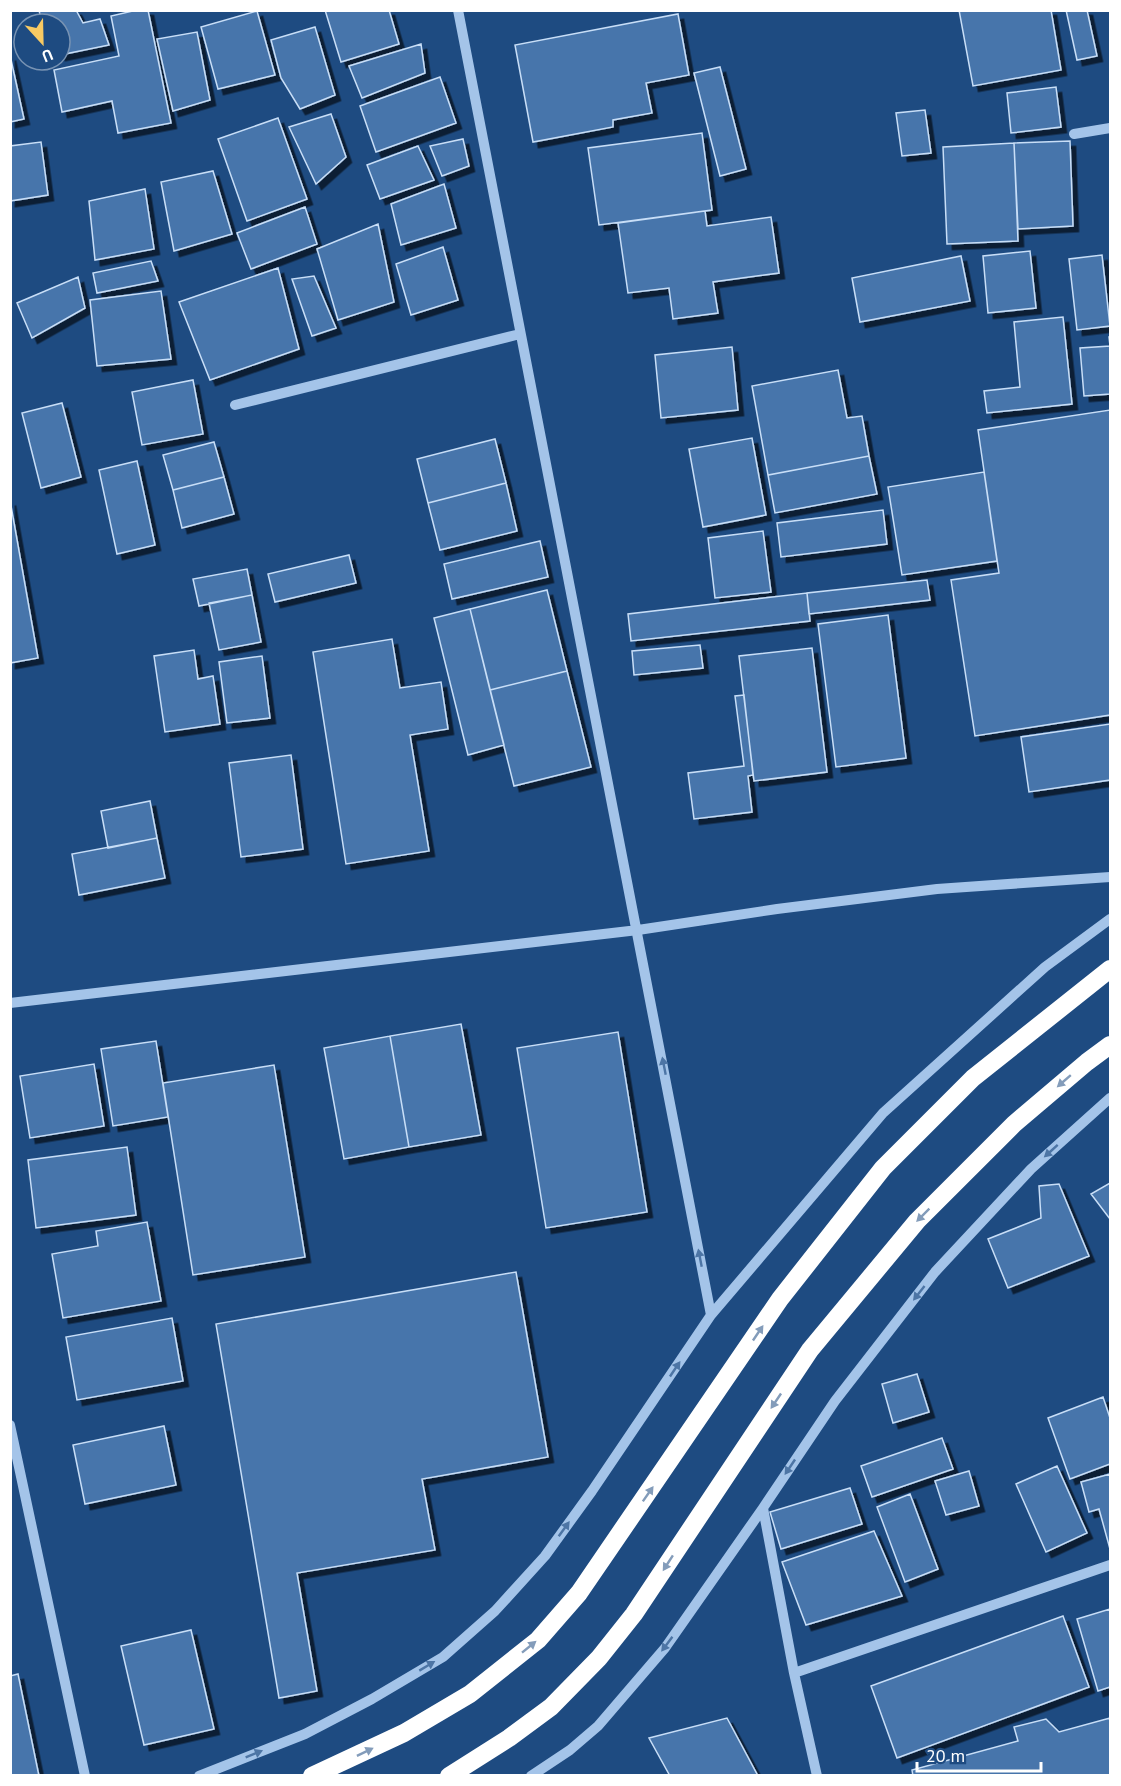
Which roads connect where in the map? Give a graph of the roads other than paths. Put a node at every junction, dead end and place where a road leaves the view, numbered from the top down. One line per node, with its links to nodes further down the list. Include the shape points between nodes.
1 (458, 10): 4 (street)
2 (1110, 128): 3 (street)
3 (1074, 134)
4 (520, 334): 5 (street); 8 (street)
5 (235, 405)
6 (1110, 878): 8 (street, via 937,889)
7 (1110, 919): 13 (street, via 1044,967 883,1113)
8 (638, 930): 10 (street); 13 (street, one-way to 8)
9 (1103, 974): 20 (highway, one-way to 9, via 404,1733 470,1694 538,1640 579,1593 780,1299 883,1168 973,1078)
10 (10, 1003)
11 (1110, 1045): 21 (highway, one-way to 21, via 1014,1124 917,1221 810,1350 634,1614 599,1658 551,1707)
12 (1110, 1098): 15 (street, one-way to 15, via 1031,1169 935,1272 835,1401)
13 (711, 1315): 19 (street, one-way to 13, via 305,1734 372,1699 443,1657 495,1611 579,1510)
14 (10, 1425): 18 (street)
15 (763, 1508): 17 (street); 22 (street, one-way to 22, via 665,1648 598,1726)
16 (1110, 1565): 17 (street)
17 (794, 1673): 23 (street)
18 (85, 1776)
19 (199, 1776)
20 (312, 1776)
21 (449, 1776)
22 (531, 1776)
23 (817, 1776)

